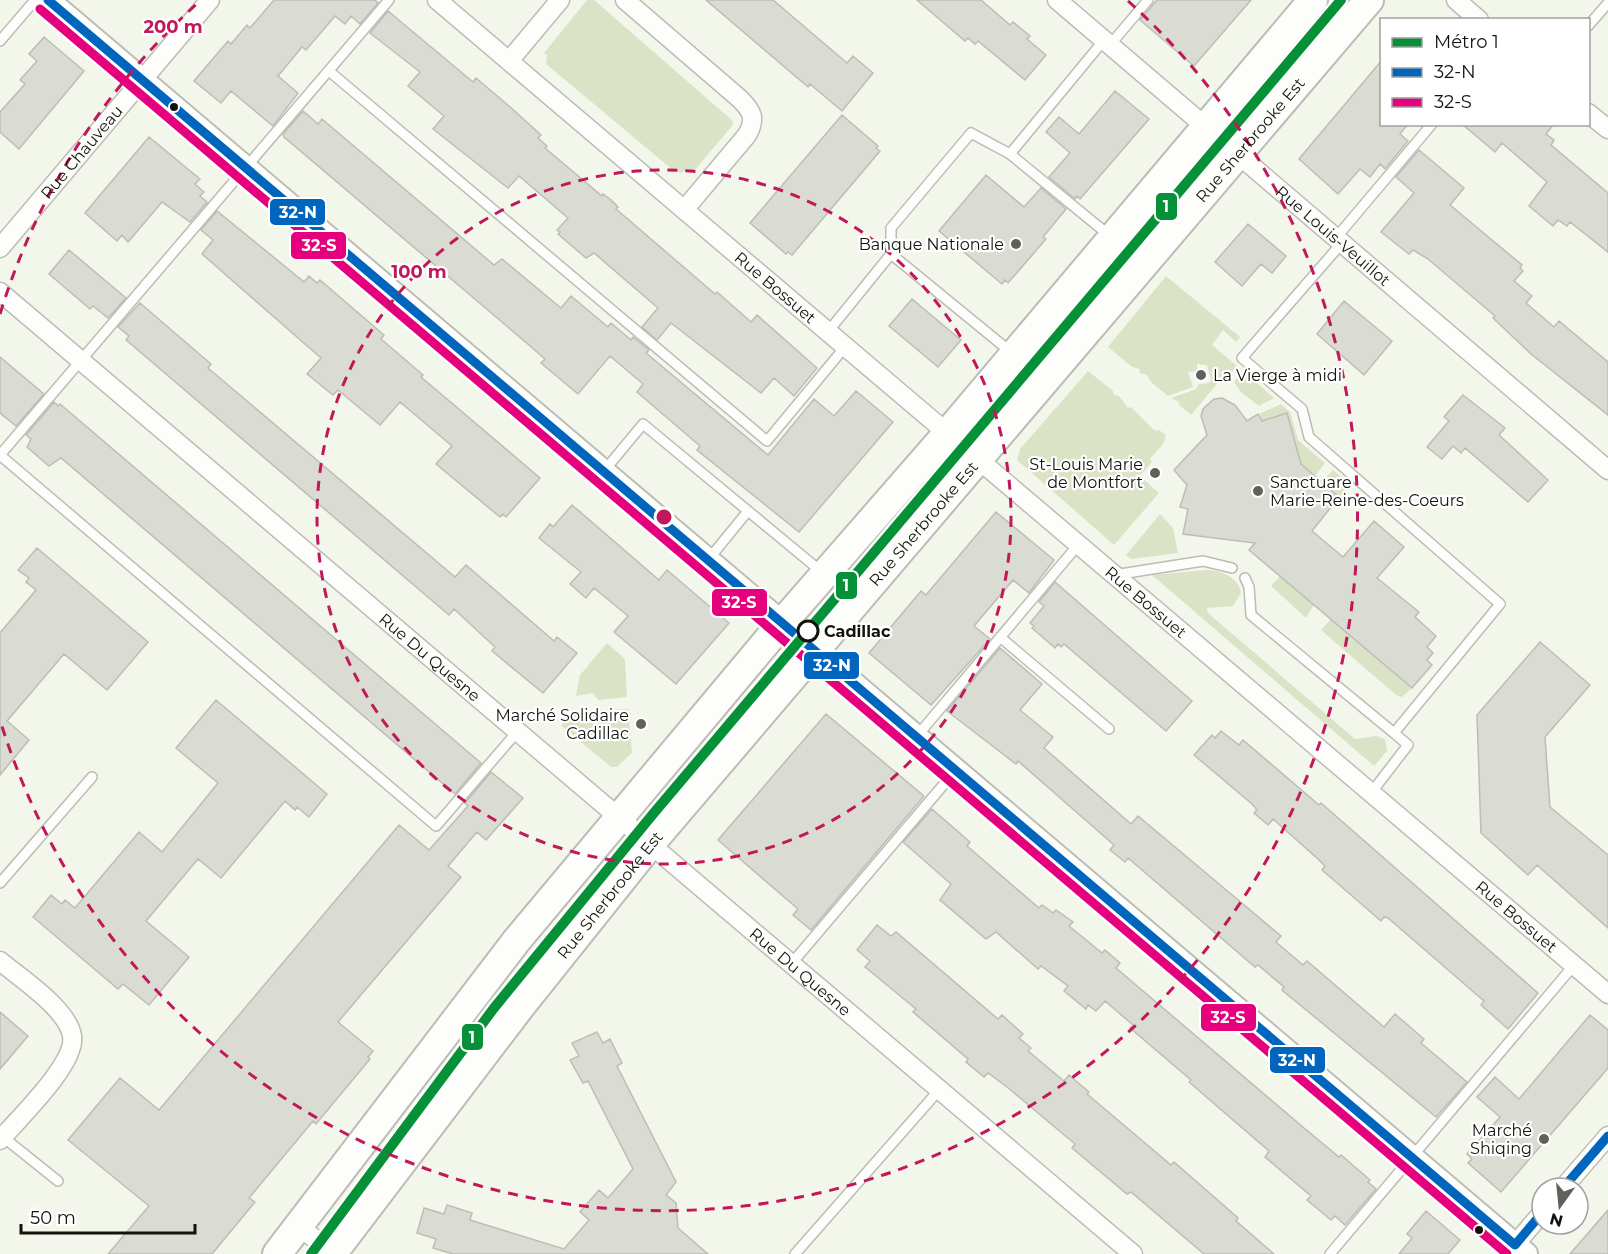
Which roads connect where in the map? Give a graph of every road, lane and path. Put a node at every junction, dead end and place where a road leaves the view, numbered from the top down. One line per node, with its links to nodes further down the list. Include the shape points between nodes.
1 (35, 0): 16 (lane)
2 (48, 0): 20 (street)
3 (210, 0): 20 (street, Rue Chauveau)
4 (389, 0): 19 (lane)
5 (437, 0): 18 (street, Rue Bossuet)
6 (560, 0): 18 (street)
7 (625, 0): 28 (street, via 740,99 753,116 747,135)
8 (1057, 0): 17 (street, Rue Louis-Veuillot)
9 (1148, 0): 17 (lane)
10 (1313, 0): 22 (main road)
11 (1369, 0): 26 (main road, Rue Sherbrooke Est)
12 (1456, 0): 14 (street)
13 (1608, 3): 15 (lane)
14 (1477, 18)
15 (1590, 24)
16 (0, 41)
17 (1107, 42): 22 (street, Rue Louis-Veuillot); 25 (lane)
18 (509, 61): 28 (street, Rue Bossuet)
19 (329, 71): 27 (lane); 35 (lane, via 767,441)
20 (142, 80): 27 (street); 31 (street, Rue Chauveau)
21 (1590, 115): 24 (street)
22 (1205, 126): 26 (street, Rue Louis-Veuillot); 29 (main road)
23 (1430, 126): 30 (lane)
24 (1608, 129)
25 (1010, 154): 29 (lane); 32 (lane, via 971,133 891,228)
26 (1238, 154): 30 (street, Rue Louis-Veuillot); 40 (main road, Rue Sherbrooke Est)
27 (245, 168): 37 (lane); 42 (street)
28 (684, 210): 34 (street, Rue Bossuet)
29 (1112, 238): 36 (main road)
30 (1338, 241): 41 (street, Rue Louis-Veuillot); 55 (lane, via 1242,358 1302,409 1309,437 1500,604)
31 (0, 248)
32 (891, 254): 34 (lane); 36 (lane)
33 (0, 292): 37 (street, Rue Du Quesne)
34 (827, 333): 35 (street, Rue Bossuet)
35 (844, 347): 38 (street, Rue Bossuet)
36 (1014, 355): 38 (main road)
37 (81, 361): 39 (lane); 54 (street, Rue Du Quesne)
38 (947, 434): 40 (street, Rue Bossuet); 47 (main road)
39 (0, 455): 54 (lane, via 436,826)
40 (976, 460): 44 (street, Rue Bossuet); 52 (main road, Rue Sherbrooke Est)
41 (1608, 470)
42 (604, 471): 43 (lane, via 643,424); 45 (street)
43 (748, 511): 45 (lane); 47 (lane)
44 (1078, 545): 48 (street, Rue Bossuet); 51 (lane)
45 (708, 560): 50 (street)
46 (1232, 568): 48 (lane, via 1203,561)
47 (825, 574): 50 (main road)
48 (1113, 575): 59 (street, Rue Bossuet)
49 (1245, 578): 55 (lane, via 1251,615)
50 (783, 622): 52 (street); 60 (main road)
51 (1000, 637): 53 (lane); 56 (lane)
52 (815, 650): 56 (street); 61 (main road, Rue Sherbrooke Est)
53 (1109, 729)
54 (517, 732): 60 (street, Rue Du Quesne)
55 (1394, 733): 59 (lane, via 1408,745)
56 (916, 736): 57 (street)
57 (956, 770): 64 (lane); 70 (street)
58 (92, 777): 62 (lane)
59 (1371, 793): 65 (street, Rue Bossuet)
60 (619, 817): 61 (street, Rue Du Quesne); 73 (main road, via 517,940)
61 (651, 843): 64 (street, Rue Du Quesne); 76 (main road, Rue Sherbrooke Est, via 520,1007)
62 (0, 883)
63 (0, 961): 69 (street, via 57,1010 73,1037 60,1071)
64 (792, 963): 67 (street, Rue Du Quesne)
65 (1574, 965): 66 (street, Rue Bossuet); 70 (lane)
66 (1608, 994)
67 (940, 1089): 78 (lane); 79 (street, Rue Du Quesne)
68 (1608, 1136): 71 (street)
69 (1, 1138): 72 (lane)
70 (1412, 1157): 75 (street); 80 (lane)
71 (1573, 1176)
72 (58, 1181)
73 (298, 1226): 76 (street); 77 (main road)
74 (1530, 1231): 75 (street)
75 (1516, 1251)
76 (333, 1253)
77 (277, 1254)
78 (795, 1254)
79 (1133, 1254)
80 (1330, 1254)

